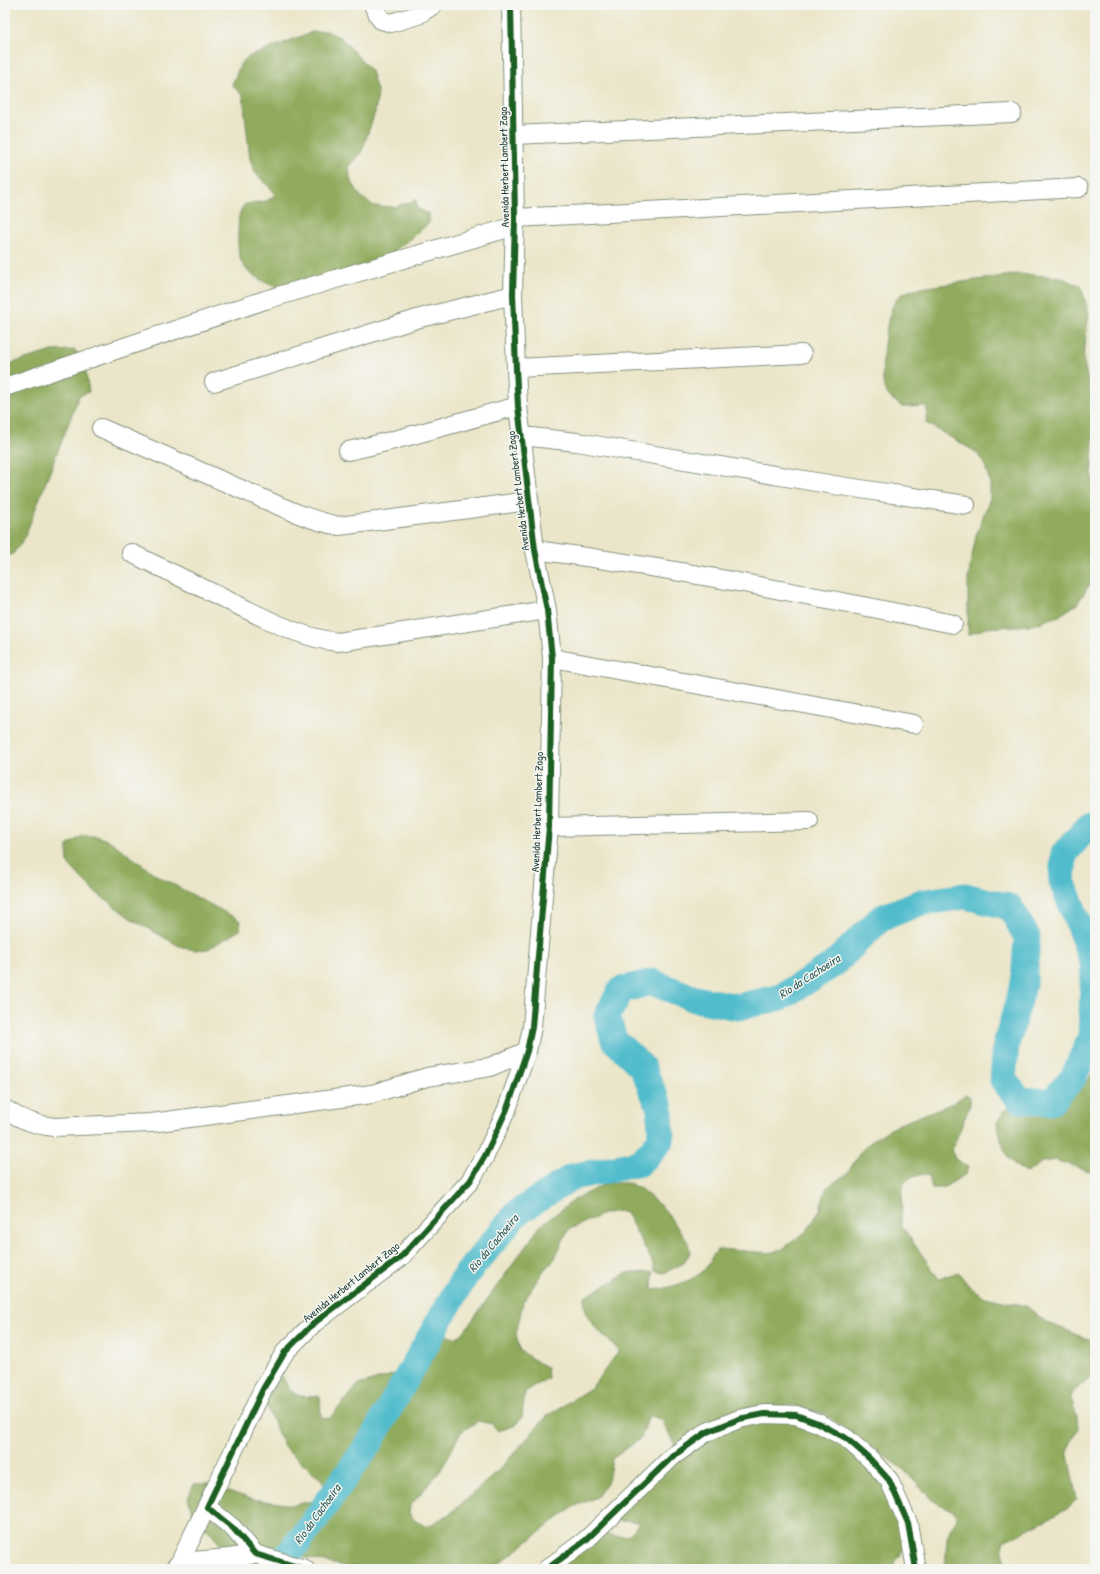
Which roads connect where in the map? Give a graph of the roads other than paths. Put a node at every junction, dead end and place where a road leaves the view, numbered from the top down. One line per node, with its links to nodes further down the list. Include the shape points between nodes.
1 (373, 5): 2 (street, via 381,20 391,23 418,15)
2 (433, 5)
3 (512, 5): 5 (street, Avenida Herbert Lambert Zago)
4 (1012, 113): 5 (street)
5 (513, 135): 7 (street, Avenida Herbert Lambert Zago)
6 (1079, 188): 7 (street)
7 (515, 222): 8 (street, Avenida Herbert Lambert Zago); 12 (street, via 265,300)
8 (512, 295): 10 (street, Avenida Herbert Lambert Zago); 11 (street, via 420,318)
9 (802, 354): 10 (street)
10 (516, 368): 13 (street, Avenida Herbert Lambert Zago)
11 (214, 382)
12 (5, 387)
13 (518, 406): 15 (street, Avenida Herbert Lambert Zago); 16 (street, via 393,442)
14 (101, 428): 17 (street, via 291,512 318,522 339,526)
15 (522, 436): 17 (street, Avenida Herbert Lambert Zago); 18 (street, via 577,442)
16 (348, 451)
17 (529, 500): 19 (street, Avenida Herbert Lambert Zago)
18 (966, 505)
19 (535, 550): 21 (street, Avenida Herbert Lambert Zago); 22 (street, via 811,595)
20 (131, 553): 21 (street, via 276,624 320,640 338,642)
21 (547, 610): 23 (street, Avenida Herbert Lambert Zago)
22 (953, 624)
23 (552, 658): 24 (street); 26 (street, Avenida Herbert Lambert Zago)
24 (914, 724)
25 (809, 821): 26 (street)
26 (549, 827): 27 (street, Avenida Herbert Lambert Zago, via 532,1026)
27 (527, 1052): 28 (street, via 490,1067 427,1077 372,1094 151,1123 42,1126 17,1118); 29 (street, Avenida Herbert Lambert Zago, via 507,1109 470,1181 402,1257 314,1323 285,1352 263,1389)
28 (5, 1109)
29 (207, 1507): 30 (street); 31 (street, Avenida Herbert Lambert Zago)
30 (262, 1556): 31 (street); 32 (street)
31 (177, 1566)
32 (305, 1569)
33 (547, 1569): 34 (street, via 586,1540 673,1456 707,1432 740,1419 764,1414 796,1415 818,1422 846,1438 870,1459 888,1480 908,1523)
34 (916, 1569)

